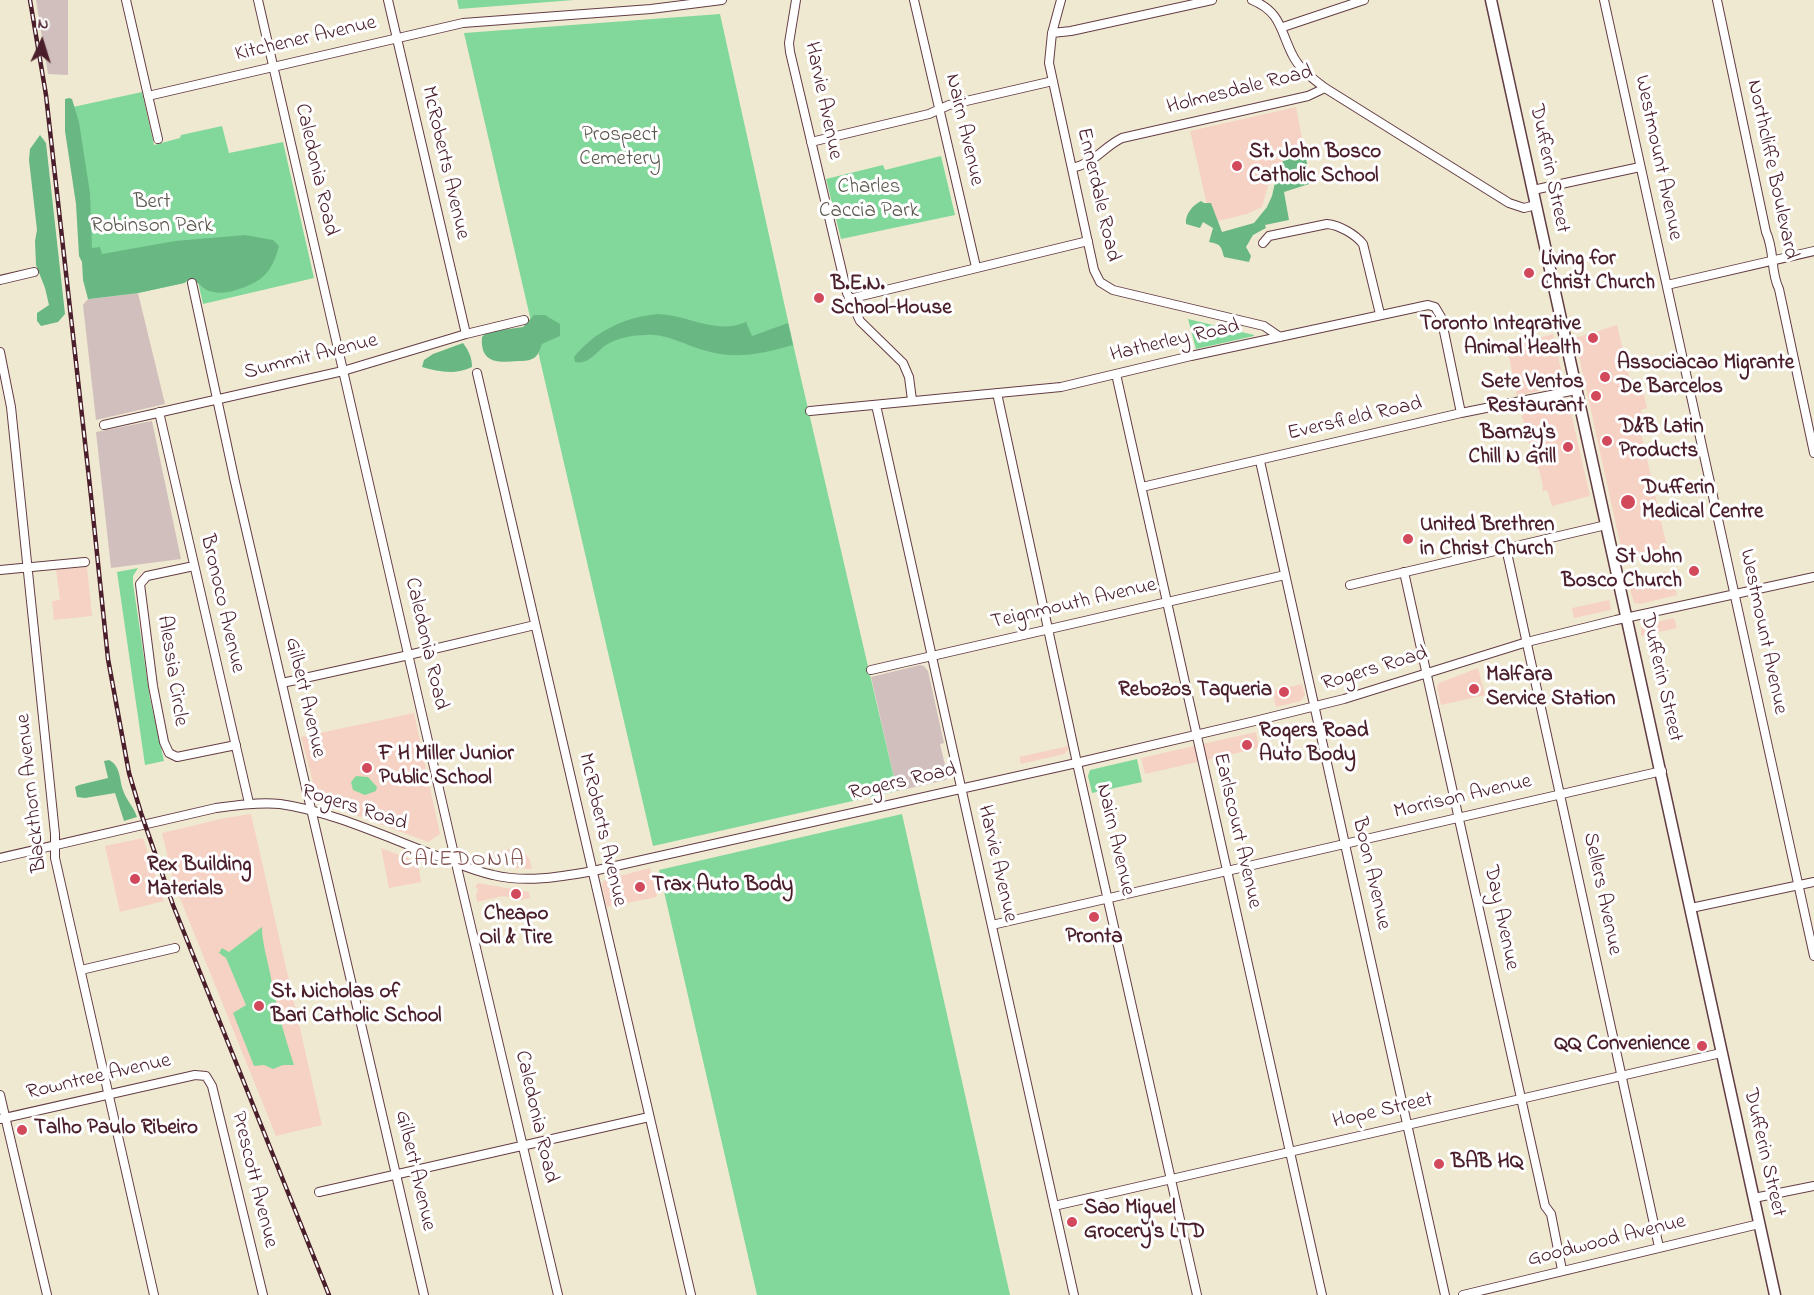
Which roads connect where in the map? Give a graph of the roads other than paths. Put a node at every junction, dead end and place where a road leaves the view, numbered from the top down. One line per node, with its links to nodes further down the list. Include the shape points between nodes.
1 (126, 0): 20 (street)
2 (258, 0): 17 (street, Caledonia Road)
3 (388, 0): 16 (street, McRoberts Avenue)
4 (722, 0): 16 (street, Kitchener Avenue, via 477,21)
5 (796, 0): 23 (street, Harvie Avenue, via 789,43)
6 (914, 0): 21 (street, Nairn Avenue)
7 (1061, 0): 15 (street, Ennerdale Road)
8 (1212, 0): 15 (street)
9 (1252, 0): 14 (street, via 1268,9)
10 (1364, 0): 14 (street)
11 (1491, 0): 26 (main road, Dufferin Street)
12 (1604, 0): 24 (street, Westmount Avenue)
13 (1716, 0): 31 (street, Northcliffe Boulevard)
14 (1283, 27): 19 (street, via 1299,65)
15 (1052, 33): 18 (street, Ennerdale Road, via 1048,54)
16 (396, 37): 17 (street, Kitchener Avenue); 40 (street, McRoberts Avenue)
17 (272, 66): 20 (street, Kitchener Avenue); 43 (street, Caledonia Road)
18 (1053, 81): 21 (street); 25 (street, Ennerdale Road)
19 (1325, 87): 25 (street, Holmesdale Road, via 1308,96 1122,138 1092,161); 27 (street, Holmesdale Road, via 1509,203 1524,208)
20 (148, 96): 22 (street)
21 (940, 110): 23 (street); 32 (street, Nairn Avenue)
22 (158, 139)
23 (811, 142): 37 (street, Harvie Avenue)
24 (1640, 167): 26 (street); 36 (street, Westmount Avenue)
25 (1072, 168): 28 (street, Ennerdale Road)
26 (1533, 190): 27 (main road, Dufferin Street)
27 (1536, 205): 46 (main road, Dufferin Street)
28 (1088, 241): 32 (street); 41 (street, Ennerdale Road, via 1100,282 1113,290 1264,326)
29 (1263, 243): 38 (street, via 1269,236 1335,225 1363,244)
30 (1814, 251): 31 (street)
31 (1772, 260): 36 (street); 57 (street, Northcliffe Boulevard)
32 (976, 267): 37 (street)
33 (34, 272): 34 (street)
34 (0, 280)
35 (192, 283): 48 (street, Gilbert Avenue)
36 (1667, 285): 70 (street, Westmount Avenue)
37 (849, 299): 49 (street, Harvie Avenue, via 860,321 903,363)
38 (1380, 314): 41 (street, Hatherley Road); 55 (street, Hatherley Road, via 1423,305 1437,309)
39 (524, 320): 40 (street, Summit Avenue)
40 (466, 334): 43 (street, Summit Avenue)
41 (1280, 337): 45 (street, Hatherley Road)
42 (0, 352): 50 (street, Blackthorn Avenue)
43 (343, 371): 48 (street, Summit Avenue); 76 (street, Caledonia Road)
44 (477, 374): 73 (street, McRoberts Avenue)
45 (1116, 374): 47 (street, Hatherley Road, via 1061,387); 59 (street, Earlscourt Avenue)
46 (1576, 390): 55 (street, Eversfield Road); 60 (main road, Dufferin Street)
47 (997, 393): 49 (street, Hatherley Road); 74 (street, Nairn Avenue)
48 (216, 399): 54 (street, Summit Avenue); 80 (street, Gilbert Avenue)
49 (912, 400): 51 (street, Hatherley Road)
50 (11, 405): 52 (street); 64 (street, Blackthorn Avenue)
51 (876, 405): 53 (street, Hatherley Road); 77 (street, Harvie Avenue)
52 (2, 406)
53 (810, 411)
54 (159, 412): 56 (street, Summit Avenue); 63 (street, Bronoco Avenue)
55 (1461, 413): 58 (street, Eversfield Road)
56 (104, 425)
57 (1814, 453)
58 (1260, 461): 59 (street, Eversfield Road); 67 (street, Boon Avenue)
59 (1142, 486): 71 (street, Earlscourt Avenue)
60 (1606, 525): 61 (street); 72 (main road, Dufferin Street)
61 (1506, 548): 66 (street); 75 (street, Sellers Avenue)
62 (85, 562): 64 (street)
63 (194, 566): 83 (street, Bronoco Avenue); 83 (street, Alessia Circle, via 147,576 140,584 164,742 169,753 177,757)
64 (28, 567): 65 (street); 92 (street, Blackthorn Avenue)
65 (0, 570)
66 (1404, 572): 69 (street); 79 (street, Day Avenue)
67 (1284, 575): 71 (street, Teignmouth Avenue); 81 (street, Boon Avenue)
68 (1814, 577): 70 (street, Rogers Road)
69 (1350, 585)
70 (1734, 594): 72 (street, Rogers Road); 98 (street, Westmount Avenue)
71 (1167, 602): 74 (street, Teignmouth Avenue); 82 (street, Earlscourt Avenue)
72 (1626, 618): 75 (street, Rogers Road); 85 (main road, Dufferin Street)
73 (535, 625): 76 (street); 95 (street, McRoberts Avenue)
74 (1049, 630): 77 (street, Teignmouth Avenue); 84 (street, Nairn Avenue)
75 (1527, 642): 79 (street, Rogers Road); 87 (street, Sellers Avenue)
76 (409, 655): 80 (street); 94 (street, Caledonia Road)
77 (932, 656): 78 (street, Teignmouth Avenue); 86 (street, Harvie Avenue)
78 (871, 670)
79 (1427, 674): 81 (street, Rogers Road); 90 (street, Day Avenue)
80 (282, 683): 89 (street, Gilbert Avenue)
81 (1314, 706): 82 (street, Rogers Road); 91 (street, Boon Avenue)
82 (1196, 735): 84 (street, Rogers Road); 96 (street, Earlscourt Avenue)
83 (236, 745): 88 (street, Bronoco Avenue)
84 (1077, 763): 86 (street, Rogers Road); 99 (street, Nairn Avenue)
85 (1662, 771): 87 (street, Morrison Avenue); 100 (main road, Dufferin Street)
86 (960, 788): 95 (street, Rogers Road); 101 (street, Harvie Avenue)
87 (1561, 794): 90 (street, Morrison Avenue); 107 (street, Sellers Avenue)
88 (249, 803): 89 (street, Rogers Road, via 279,804); 92 (street, Rogers Road)
89 (313, 812): 94 (street, Rogers Road); 116 (street, Gilbert Avenue)
90 (1459, 817): 91 (street, Morrison Avenue); 110 (street, Day Avenue)
91 (1344, 843): 96 (street, Morrison Avenue); 113 (street, Boon Avenue)
92 (55, 845): 93 (street, Rogers Road); 104 (street, Blackthorn Avenue)
93 (0, 858)
94 (457, 863): 95 (street, Rogers Road, via 494,876 525,879); 114 (street, Caledonia Road)
95 (592, 871): 111 (street, McRoberts Avenue)
96 (1226, 871): 99 (street, Morrison Avenue); 115 (street, Earlscourt Avenue)
97 (1814, 882): 98 (street)
98 (1798, 885): 100 (street); 103 (street, Westmount Avenue)
99 (1109, 897): 101 (street, Morrison Avenue); 117 (street, Nairn Avenue)
100 (1691, 908): 105 (main road, Dufferin Street)
101 (992, 925): 121 (street, Harvie Avenue)
102 (175, 948): 104 (street)
103 (1814, 956)
104 (81, 970): 109 (street, Blackthorn Avenue)
105 (1720, 1053): 107 (street, Hope Street); 120 (main road, Dufferin Street)
106 (206, 1076): 109 (street, Rowntree Avenue, via 195,1075); 127 (street, Prescott Avenue, via 212,1086)
107 (1622, 1076): 110 (street, Hope Street); 123 (street, Sellers Avenue)
108 (0, 1095): 112 (street)
109 (108, 1095): 112 (street, Rowntree Avenue); 126 (street, Blackthorn Avenue)
110 (1521, 1098): 113 (street, Hope Street); 124 (street, Day Avenue)
111 (649, 1117): 114 (street); 130 (street, McRoberts Avenue)
112 (3, 1118): 125 (street)
113 (1408, 1125): 115 (street, Hope Street); 134 (street, Boon Avenue)
114 (524, 1145): 116 (street); 129 (street, Caledonia Road)
115 (1289, 1153): 117 (street, Hope Street); 133 (street, Earlscourt Avenue)
116 (396, 1175): 119 (street); 128 (street, Gilbert Avenue)
117 (1172, 1180): 121 (street, Hope Street); 132 (street, Nairn Avenue)
118 (1814, 1186): 120 (street)
119 (319, 1192)
120 (1754, 1198): 122 (main road, Dufferin Street)
121 (1054, 1206): 131 (street, Harvie Avenue)
122 (1759, 1224): 123 (street, Goodwood Avenue); 136 (main road, Dufferin Street)
123 (1659, 1247): 124 (street, Goodwood Avenue)
124 (1562, 1270): 135 (street, Goodwood Avenue)
125 (47, 1295)
126 (154, 1295)
127 (263, 1295)
128 (424, 1295)
129 (558, 1295)
130 (691, 1295)
131 (1074, 1295)
132 (1197, 1295)
133 (1322, 1295)
134 (1445, 1295)
135 (1463, 1295)
136 (1775, 1295)

